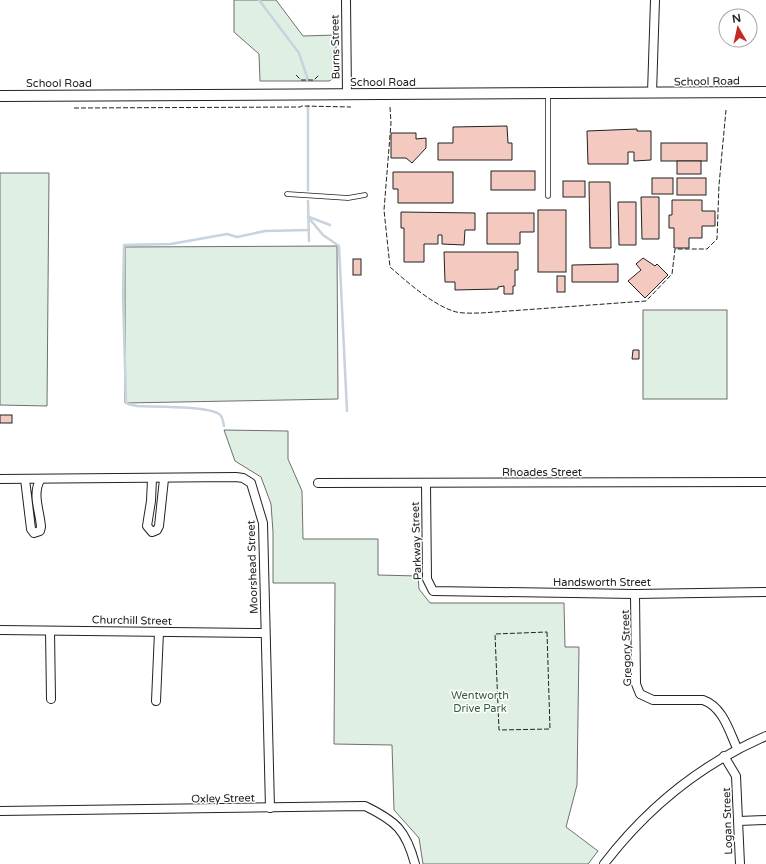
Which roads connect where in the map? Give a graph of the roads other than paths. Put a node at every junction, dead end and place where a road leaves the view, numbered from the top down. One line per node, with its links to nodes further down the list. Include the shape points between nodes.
1 (346, 0): 6 (street, Burns Street)
2 (655, 0): 5 (street)
3 (766, 92): 5 (street, School Road)
4 (548, 93): 5 (street, School Road); 6 (street, School Road); 10 (lane)
5 (652, 93)
6 (347, 94): 7 (street, School Road)
7 (0, 96)
8 (287, 194): 9 (lane, via 348,198)
9 (365, 194)
10 (548, 196)
11 (0, 479): 12 (street, Moorshead Street)
12 (25, 479): 15 (street, Moorshead Street); 15 (street, via 31,529 34,532 40,531 42,527 36,496)
13 (152, 479): 14 (street, Moorshead Street); 14 (street, via 147,526 152,532 159,526); 15 (street, Moorshead Street)
14 (164, 479): 25 (street, Moorshead Street, via 236,477 251,483 263,523)
15 (40, 480)
16 (766, 482): 18 (street, Rhoades Street)
17 (318, 483): 18 (street, Rhoades Street)
18 (426, 484): 19 (street, Parkway Street, via 428,579 431,588)
19 (438, 592): 21 (street, Handsworth Street)
20 (766, 592): 21 (street, Handsworth Street)
21 (635, 594): 29 (street, Gregory Street, via 636,684 640,694 653,700 710,702 720,712)
22 (0, 630): 23 (street, Churchill Street)
23 (50, 631): 24 (street, Churchill Street); 26 (street)
24 (158, 632): 25 (street, Churchill Street); 27 (street)
25 (265, 632): 31 (street, Moorshead Street)
26 (50, 699)
27 (156, 701)
28 (766, 736): 29 (street)
29 (737, 748): 30 (street)
30 (724, 756): 34 (street, Logan Street, via 736,776); 35 (street, via 664,800 631,833)
31 (270, 808): 32 (street, Oxley Street); 36 (street, Oxley Street, via 365,806 386,816 405,835)
32 (0, 811)
33 (766, 820): 34 (street)
34 (739, 821): 37 (street, Logan Street)
35 (609, 862)
36 (416, 864)
37 (740, 864)

